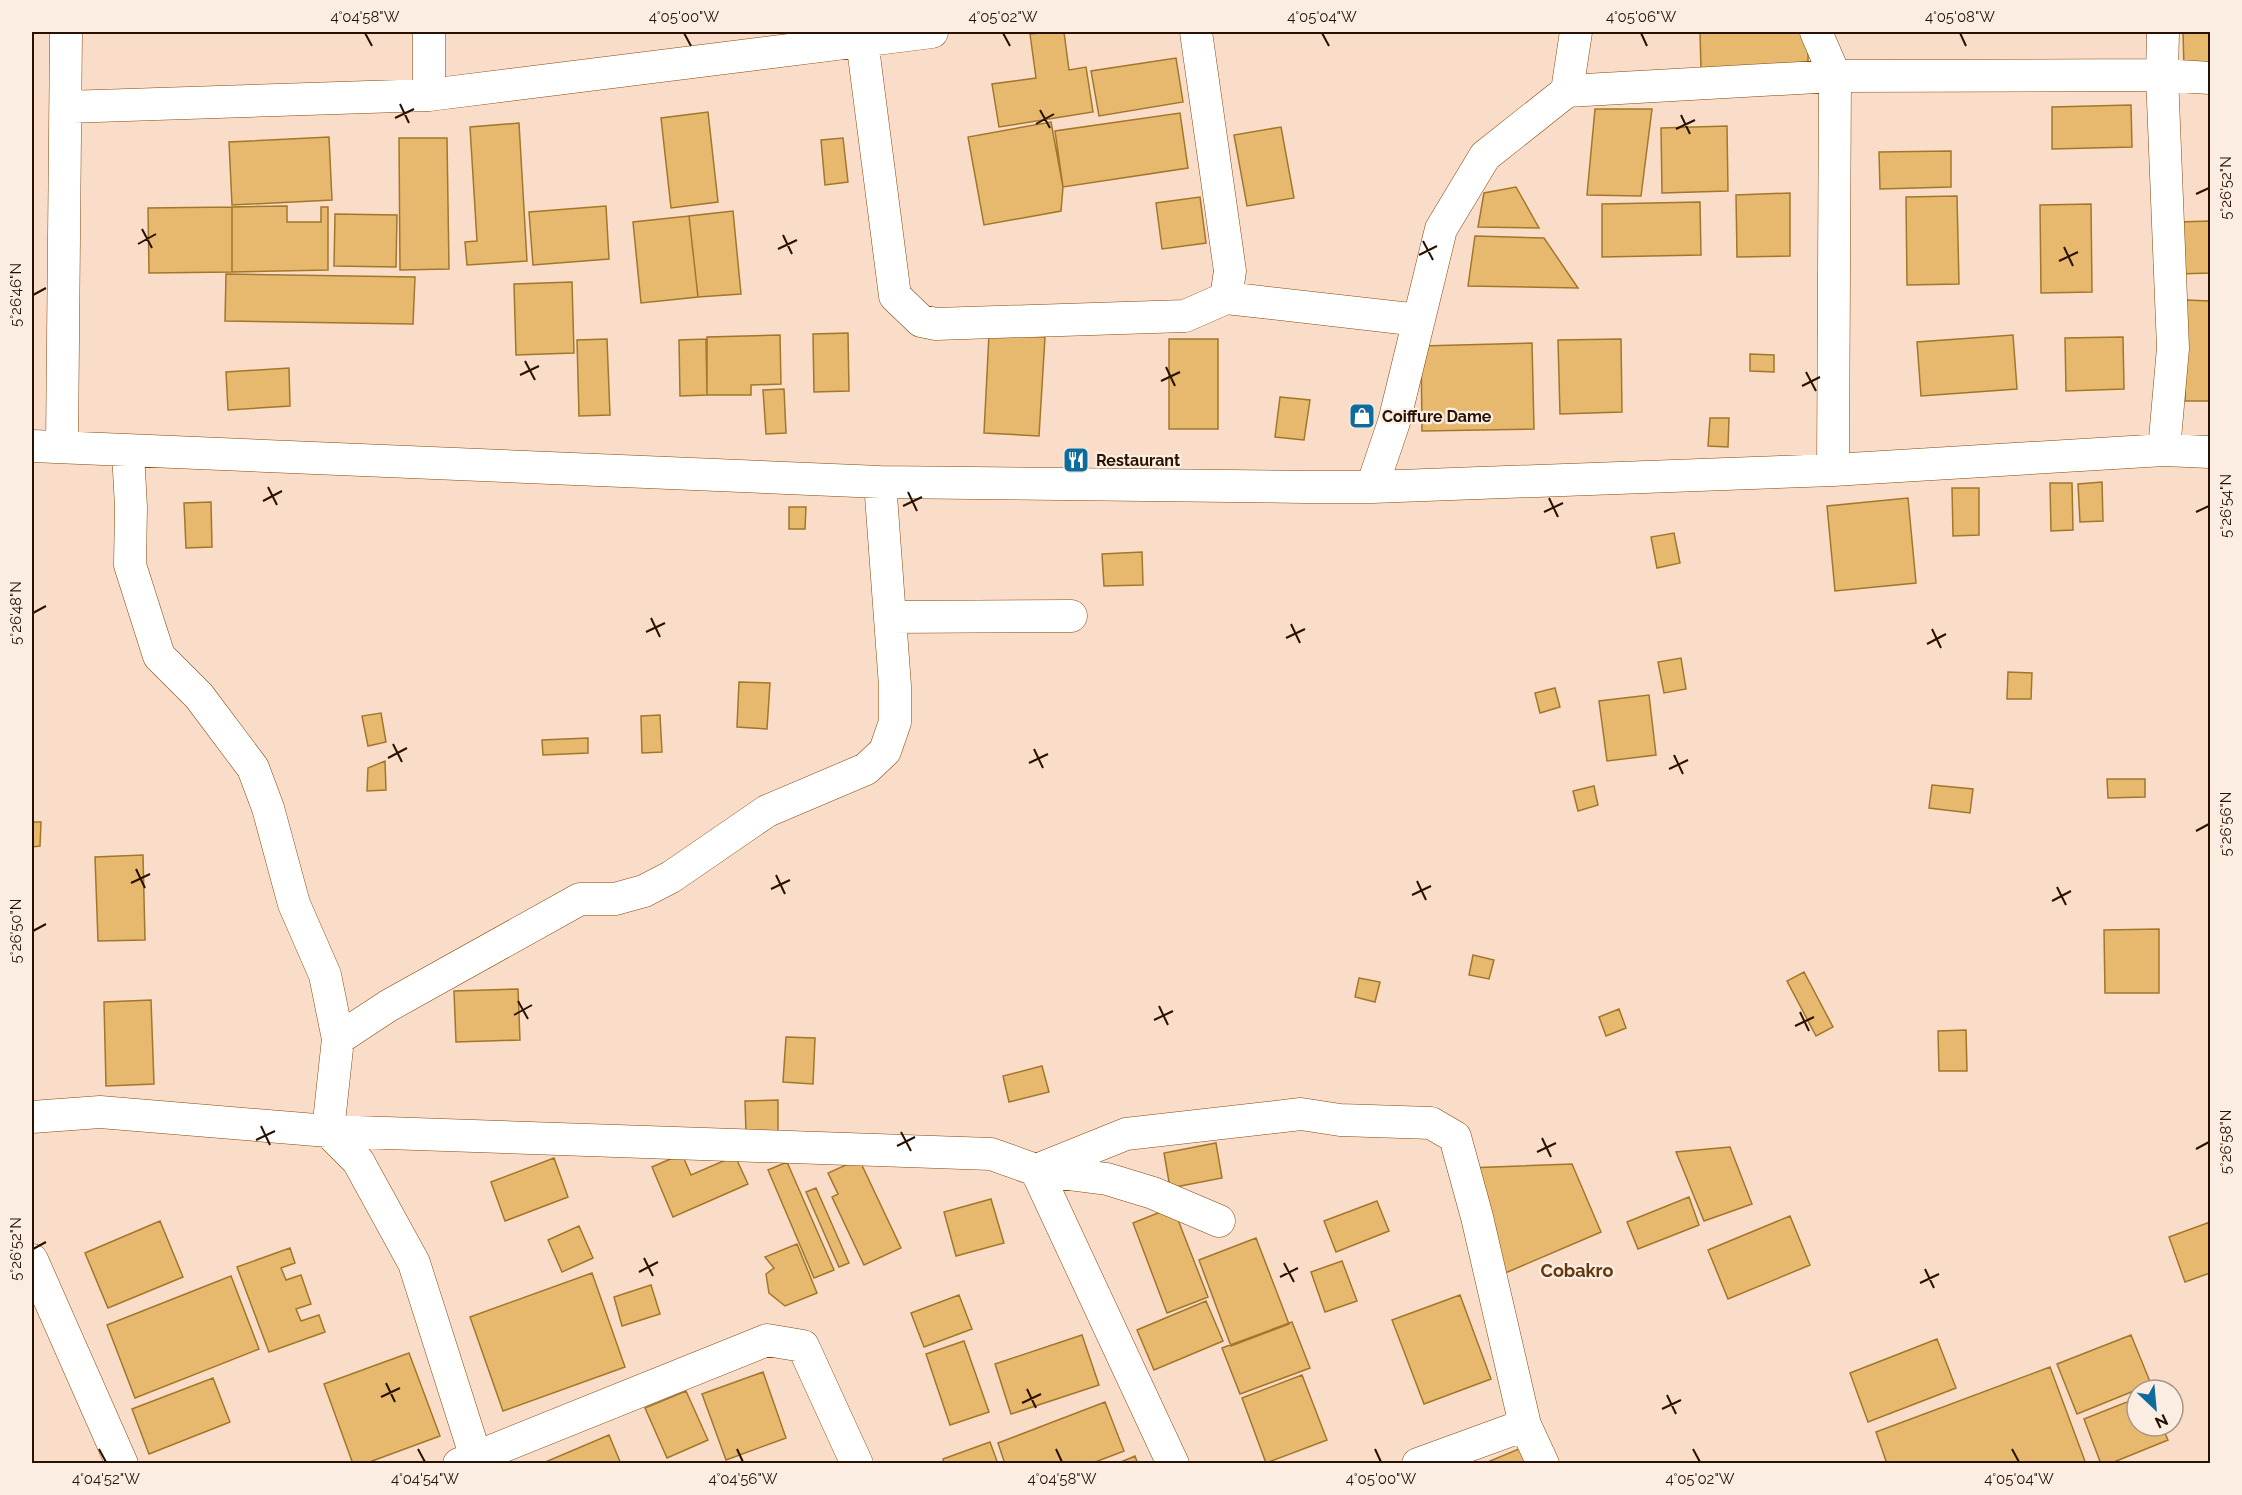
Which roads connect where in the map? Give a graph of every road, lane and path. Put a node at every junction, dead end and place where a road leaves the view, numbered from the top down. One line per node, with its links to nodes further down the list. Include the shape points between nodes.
1 (66, 32): 14 (street)
2 (429, 32): 13 (street)
3 (932, 32): 8 (street)
4 (1196, 32): 15 (street, via 1230,271)
5 (1576, 32): 12 (street)
6 (1816, 32): 10 (street)
7 (2163, 32): 9 (street)
8 (862, 40): 13 (street); 15 (street, via 896,296 921,321 936,324 1185,316)
9 (2162, 75): 10 (street); 11 (street); 18 (street, via 2173,348)
10 (1835, 76): 12 (street); 21 (street)
11 (2211, 78)
12 (1567, 91): 16 (street, via 1485,156 1441,229)
13 (429, 95): 14 (street)
14 (66, 107): 17 (street)
15 (1226, 298): 16 (street)
16 (1419, 320): 23 (street, via 1394,422)
17 (47, 446): 19 (street)
18 (2164, 450): 20 (street); 21 (street)
19 (128, 452): 22 (street); 26 (street, via 130,565 159,656 199,696 253,768 294,904 325,975)
20 (2211, 452)
21 (1833, 470): 23 (street)
22 (880, 482): 23 (street); 25 (street)
23 (1372, 487)
24 (1071, 616): 25 (street)
25 (890, 617): 26 (street, via 895,722 885,751 866,769 767,811 644,891 615,899 580,899 388,1006)
26 (338, 1039): 28 (street)
27 (32, 1117): 28 (street, via 100,1112)
28 (328, 1131): 29 (street, via 991,1154); 33 (street, via 358,1161 414,1263)
29 (1036, 1170): 30 (street, via 1107,1179); 32 (street, via 1126,1134 1301,1114 1340,1120 1431,1123 1455,1137); 36 (street)
30 (1220, 1221)
31 (32, 1260): 34 (street)
32 (1525, 1425): 37 (street); 38 (street)
33 (471, 1461): 35 (street, via 767,1340 803,1346)
34 (122, 1464)
35 (857, 1464)
36 (1173, 1464)
37 (1419, 1464)
38 (1543, 1464)

